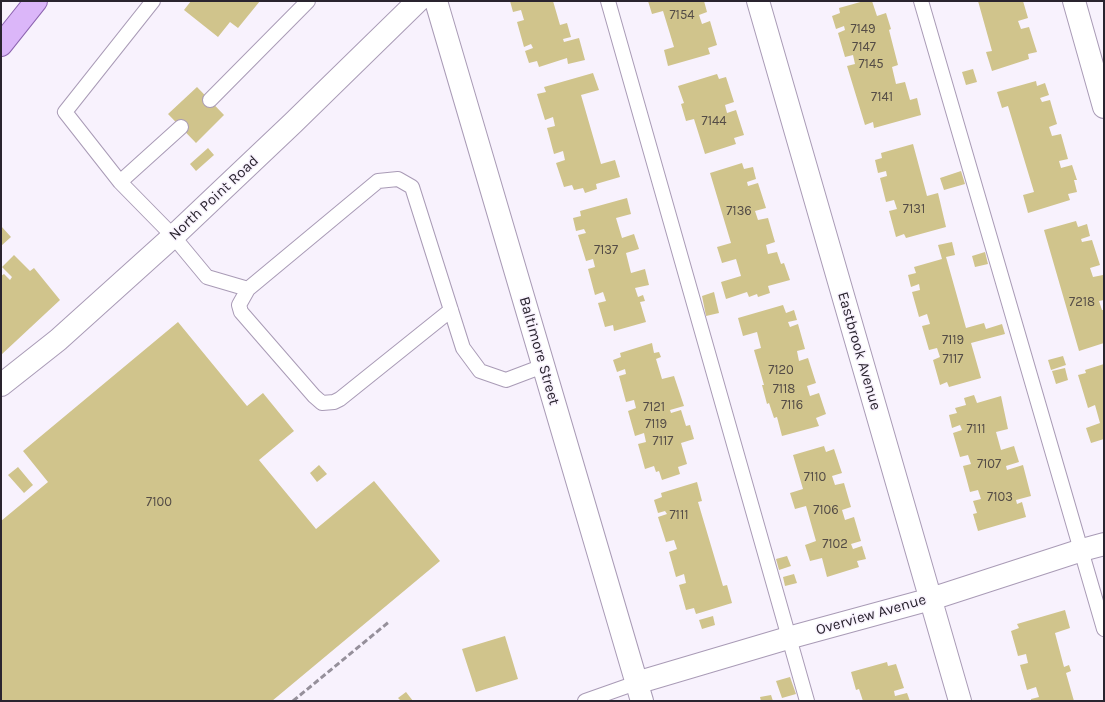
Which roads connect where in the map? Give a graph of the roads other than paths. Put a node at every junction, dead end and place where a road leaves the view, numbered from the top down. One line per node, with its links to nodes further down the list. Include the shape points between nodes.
1 (36, 1): 10 (main road)
2 (153, 1): 14 (lane, via 65,112)
3 (308, 1): 11 (lane)
4 (418, 1): 15 (street, North Point Road)
5 (436, 1): 18 (street, Baltimore Street)
6 (608, 1): 24 (lane)
7 (758, 1): 22 (street, Eastbrook Avenue)
8 (921, 1): 21 (lane)
9 (1074, 1): 12 (street)
10 (1, 45)
11 (210, 100)
12 (1104, 107)
13 (181, 127): 14 (lane)
14 (120, 182): 15 (lane)
15 (173, 236): 16 (lane, via 207,277); 19 (street, North Point Road, via 58,340)
16 (248, 289): 17 (lane, via 239,305 241,312 322,403 334,402 340,398); 17 (lane, via 378,181 398,179 412,187)
17 (451, 310): 18 (lane, via 463,348 480,371 506,380)
18 (543, 366): 25 (street, Baltimore Street)
19 (1, 386)
20 (1104, 544): 21 (street, Overview Avenue)
21 (1082, 550): 22 (street, Overview Avenue); 23 (lane)
22 (930, 599): 24 (street, Overview Avenue); 28 (street, Eastbrook Avenue)
23 (1104, 629)
24 (788, 638): 25 (street, Overview Avenue); 27 (lane)
25 (639, 692): 26 (lane)
26 (585, 701)
27 (807, 701)
28 (960, 701)

